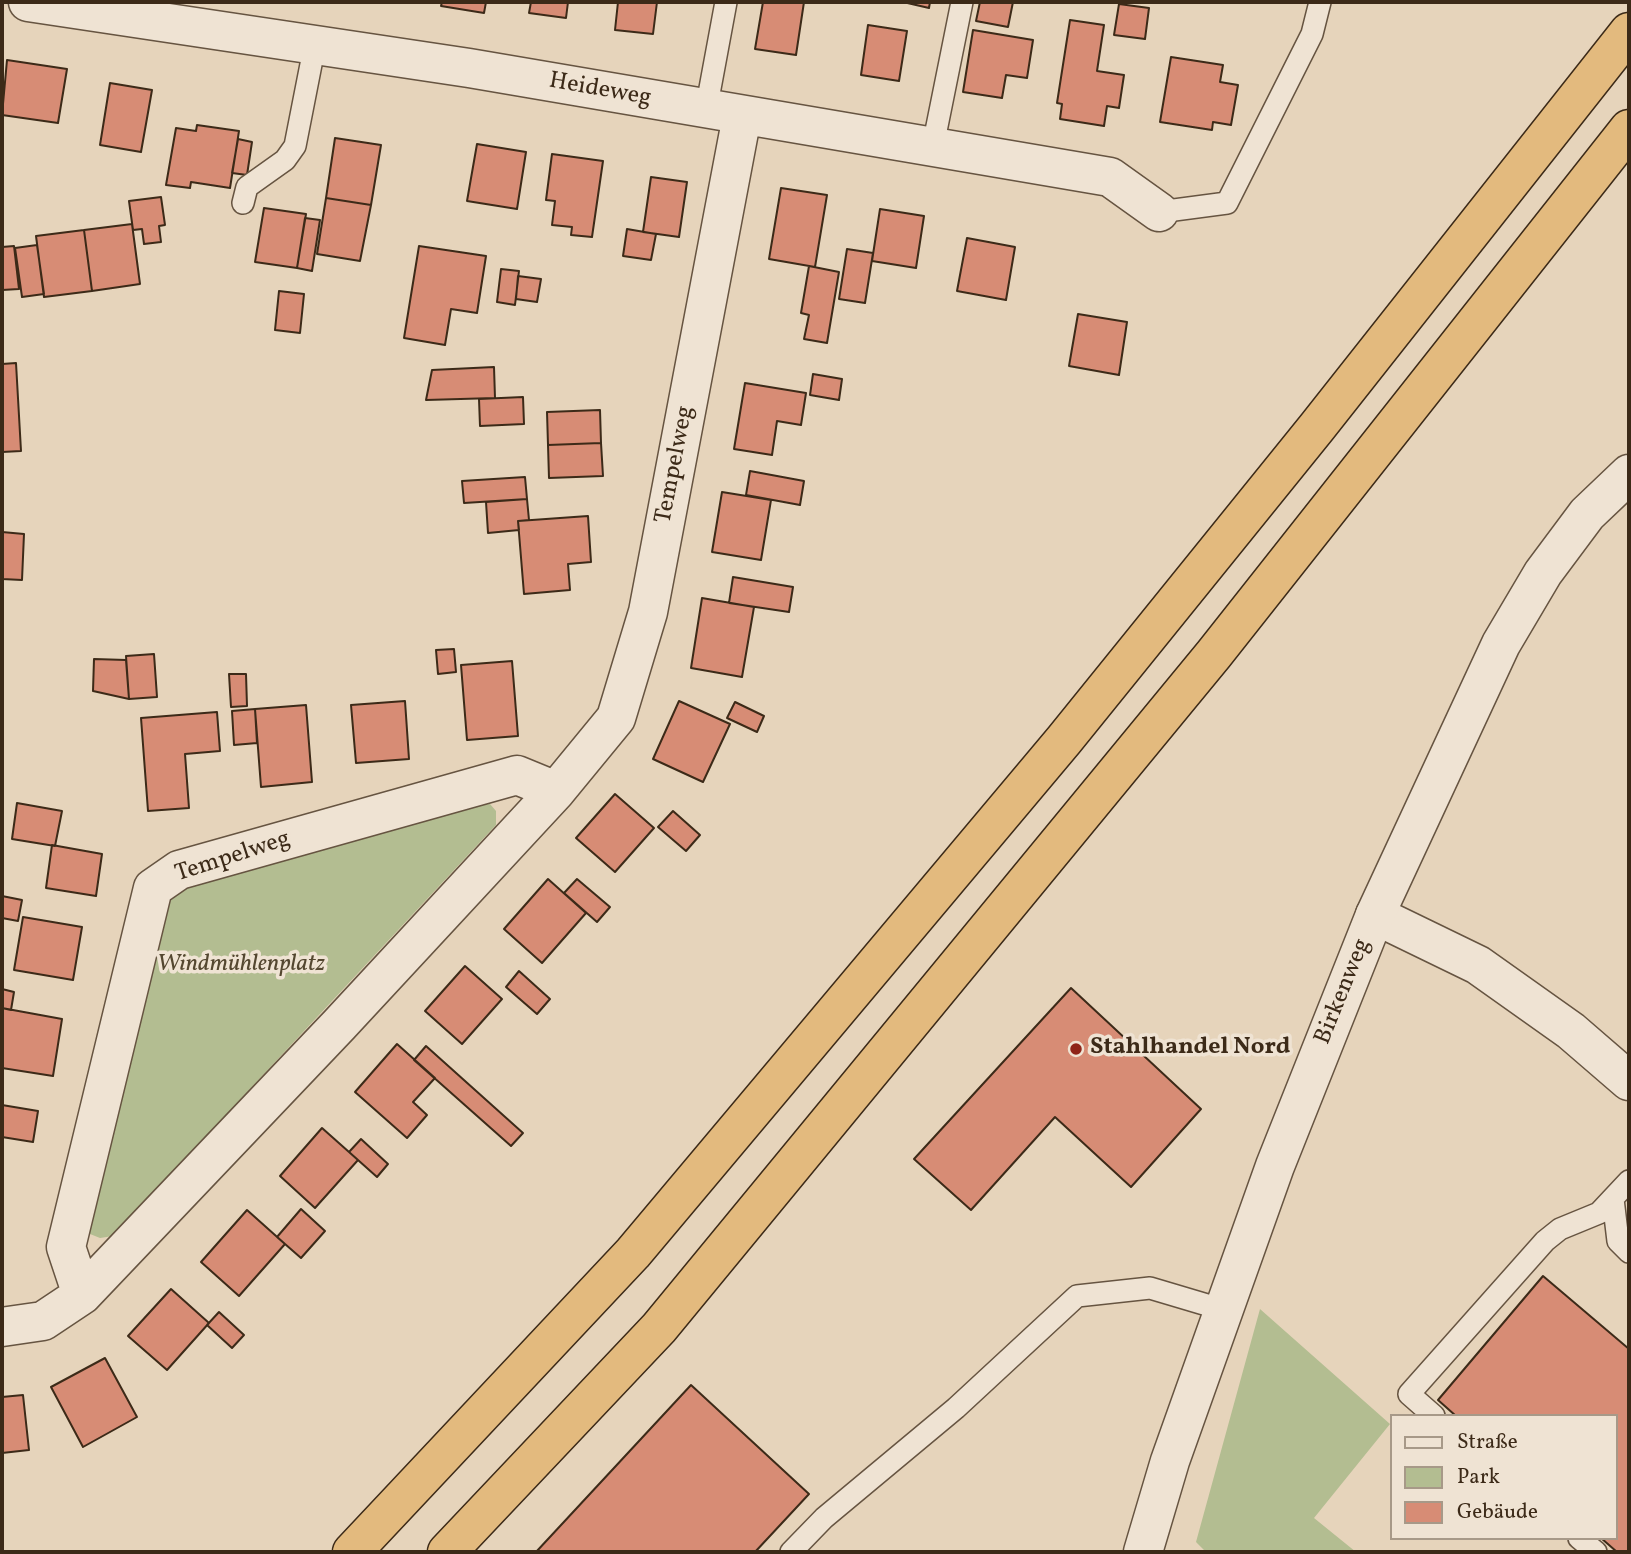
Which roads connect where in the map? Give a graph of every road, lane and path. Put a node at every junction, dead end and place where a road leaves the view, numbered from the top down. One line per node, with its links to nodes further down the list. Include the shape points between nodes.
1 (28, 2): 6 (street, Heideweg)
2 (726, 2): 7 (lane)
3 (962, 2): 9 (lane)
4 (1320, 2): 11 (lane, via 1311,34 1227,203)
5 (1629, 32): 24 (highway, via 1055,751 633,1253)
6 (315, 44): 7 (street, Heideweg); 10 (lane, via 295,146 285,160 247,187)
7 (724, 113): 9 (street, Heideweg); 13 (street, Tempelweg, via 648,612 616,718)
8 (1629, 129): 25 (highway, via 1214,654 659,1328)
9 (933, 146): 11 (street, Heideweg, via 1110,177)
10 (243, 203)
11 (1160, 212)
12 (1629, 474): 14 (street, Birkenweg, via 1587,514 1543,573 1501,644)
13 (556, 791): 19 (street, Tempelweg); 19 (street, Tempelweg, via 517,775 179,870 153,888 66,1247)
14 (1375, 915): 15 (street, via 1478,965 1571,1031); 20 (street, Birkenweg, via 1275,1166)
15 (1629, 1081)
16 (1629, 1181): 17 (lane)
17 (1613, 1199): 18 (lane, via 1618,1241); 22 (lane, via 1588,1219 1560,1229 1545,1241 1409,1394)
18 (1629, 1252)
19 (82, 1295): 21 (street, Tempelweg, via 43,1321)
20 (1224, 1310): 26 (lane, via 1150,1288 1077,1296); 27 (street, Birkenweg)
21 (2, 1327)
22 (1432, 1414)
23 (1581, 1540): 28 (lane)
24 (352, 1552)
25 (447, 1552)
26 (790, 1552)
27 (1143, 1552)
28 (1596, 1552)

